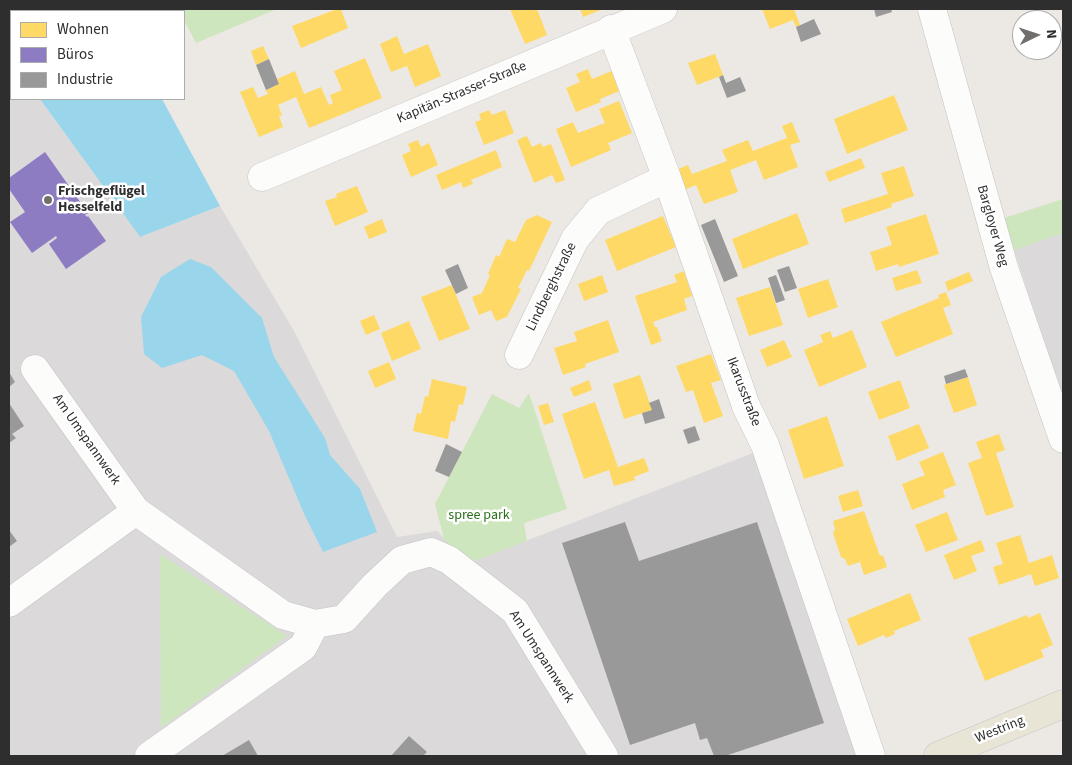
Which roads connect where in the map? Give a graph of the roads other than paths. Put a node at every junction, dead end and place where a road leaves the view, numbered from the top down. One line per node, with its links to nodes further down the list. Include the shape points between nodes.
1 (663, 9): 3 (street, Kapitän-Strasser-Straße)
2 (932, 9): 8 (street, Bargloyer Weg, via 1004,268)
3 (611, 29): 4 (street, Kapitän-Strasser-Straße); 5 (street, Ikarusstraße)
4 (262, 177)
5 (667, 178): 6 (street, Lindberghstraße, via 598,211 592,218 575,239); 15 (street, Ikarusstraße, via 746,406 765,445)
6 (519, 356)
7 (35, 369): 9 (street, Am Umspannwerk)
8 (1063, 439)
9 (136, 511): 10 (street); 11 (street, Am Umspannwerk, via 283,615)
10 (9, 603)
11 (314, 624): 13 (street, via 302,647); 14 (street, Am Umspannwerk, via 344,619 402,560 431,552 449,560 515,611)
12 (1063, 704): 16 (main road, Westring)
13 (149, 756)
14 (604, 756)
15 (871, 756)
16 (938, 756)

